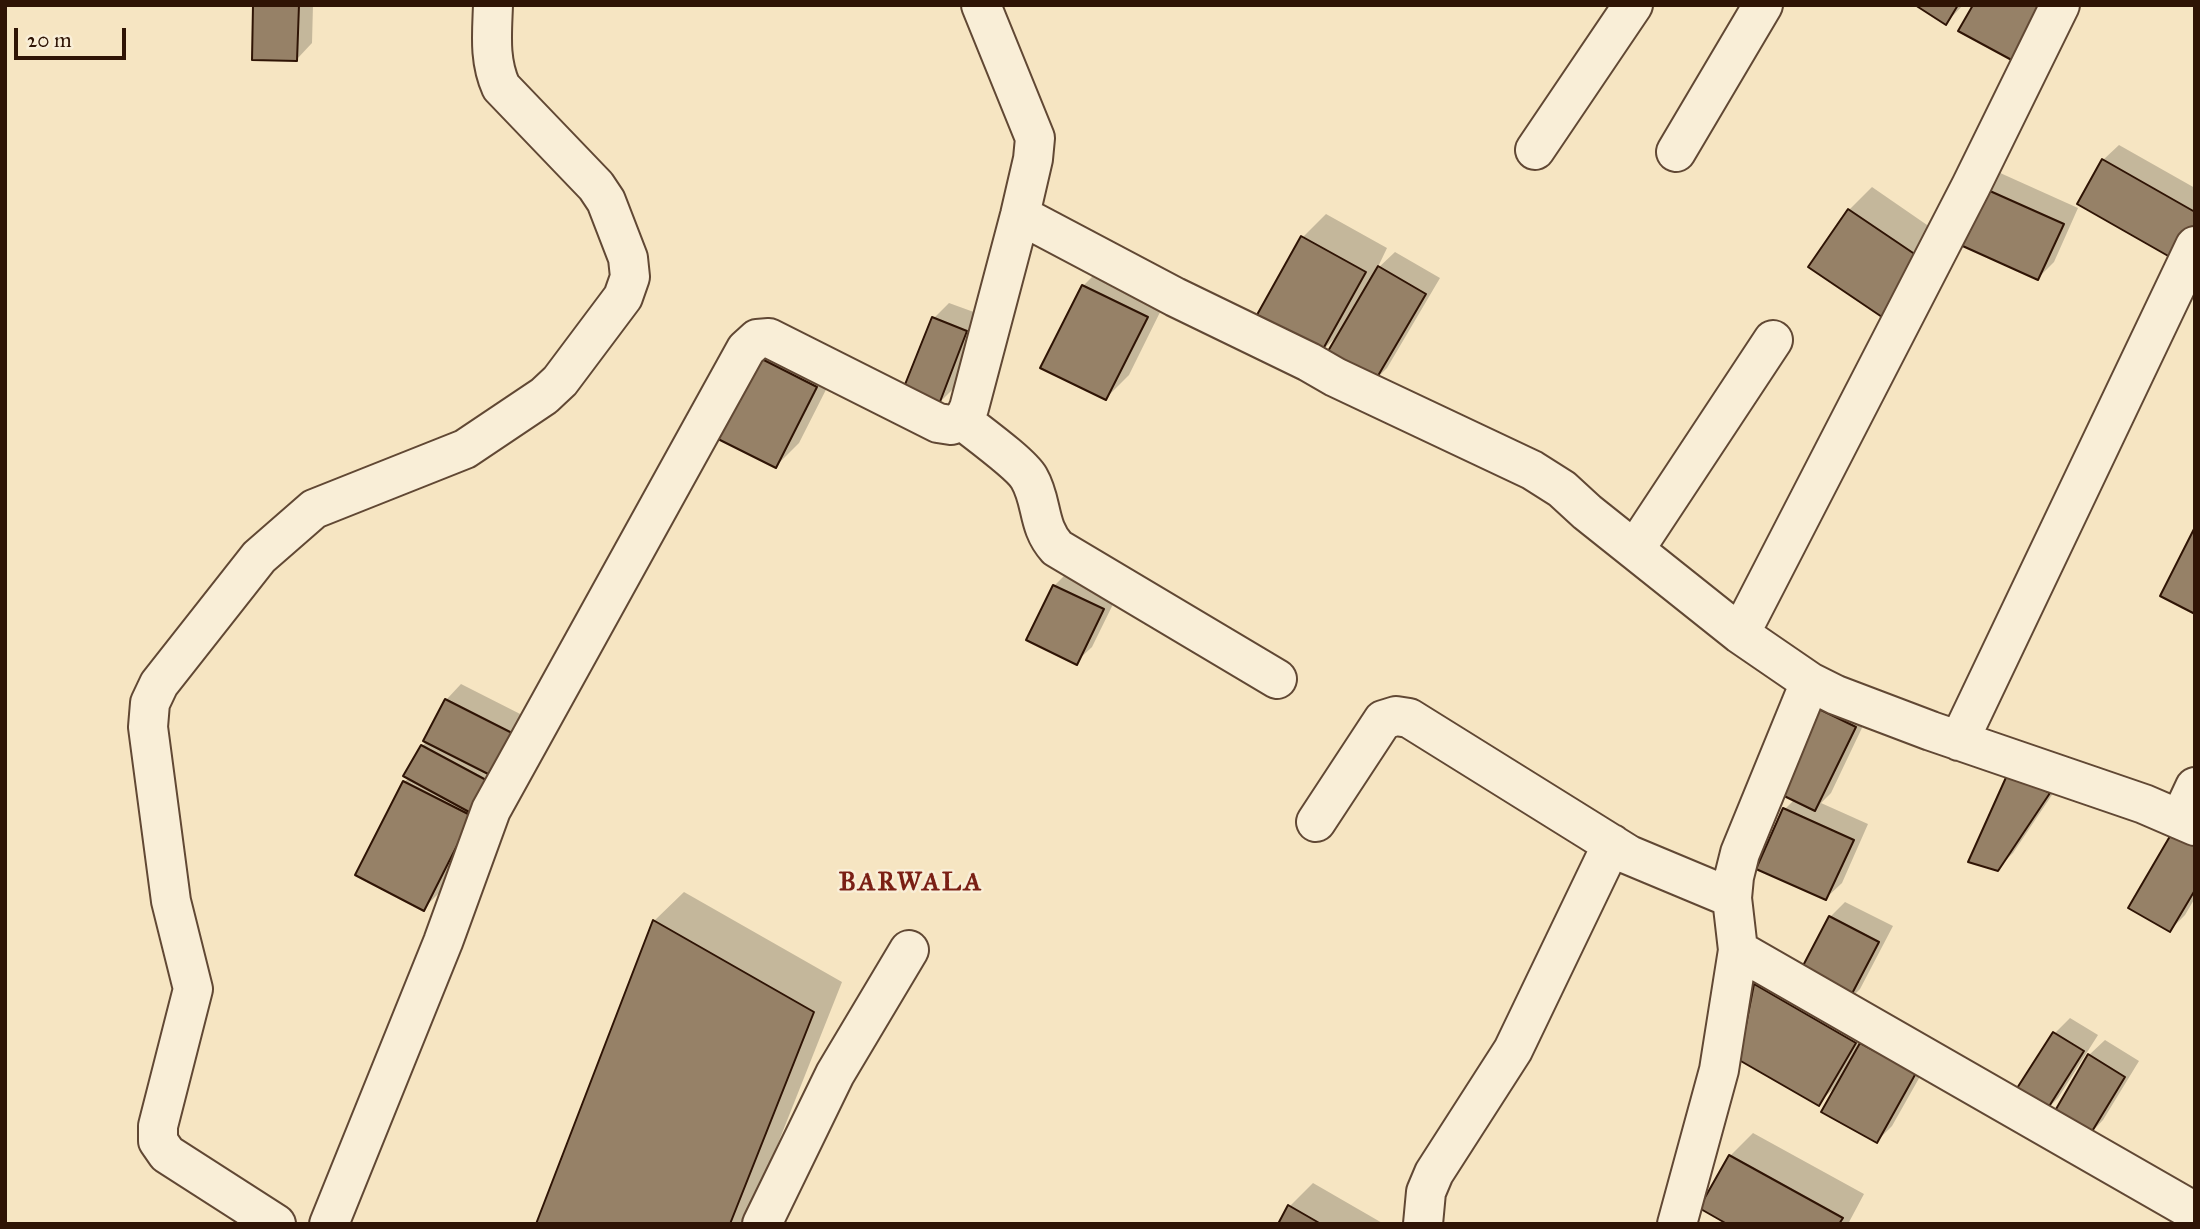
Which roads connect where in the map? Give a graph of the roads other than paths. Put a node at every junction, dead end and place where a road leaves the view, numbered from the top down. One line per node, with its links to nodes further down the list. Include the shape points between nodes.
1 (493, 5): 24 (street, via 491,51 501,87 606,201 628,258 630,277 623,297 544,396 465,449 314,509 259,557 159,684 150,704 148,727 171,901 193,989 158,1141 167,1154)
2 (981, 5): 8 (street, via 1035,138)
3 (1633, 5): 6 (street)
4 (1763, 5): 7 (street)
5 (2060, 5): 13 (street)
6 (1535, 150)
7 (1676, 152)
8 (1020, 215): 11 (street); 12 (street, via 1335,377 1532,470)
9 (2195, 246): 16 (street)
10 (1773, 340): 12 (street)
11 (963, 421): 14 (street, via 1027,475 1047,537 1057,548); 25 (street, via 938,423 769,338 757,338 746,349 491,810)
12 (1635, 550): 13 (street)
13 (1740, 634): 15 (street)
14 (1278, 679)
15 (1810, 682): 16 (street); 20 (street, via 1740,853)
16 (1959, 741): 17 (street)
17 (2190, 811)
18 (1316, 822): 19 (street, via 1374,730 1383,720 1396,716 1409,718)
19 (1612, 844): 20 (street, via 1646,864); 27 (street, via 1513,1050 1434,1173 1426,1192)
20 (1732, 898): 22 (street)
21 (909, 950): 26 (street, via 835,1074)
22 (1738, 950): 23 (street); 28 (street, via 1719,1070)
23 (2195, 1212)
24 (276, 1224)
25 (329, 1224)
26 (762, 1224)
27 (1423, 1224)
28 (1677, 1224)

